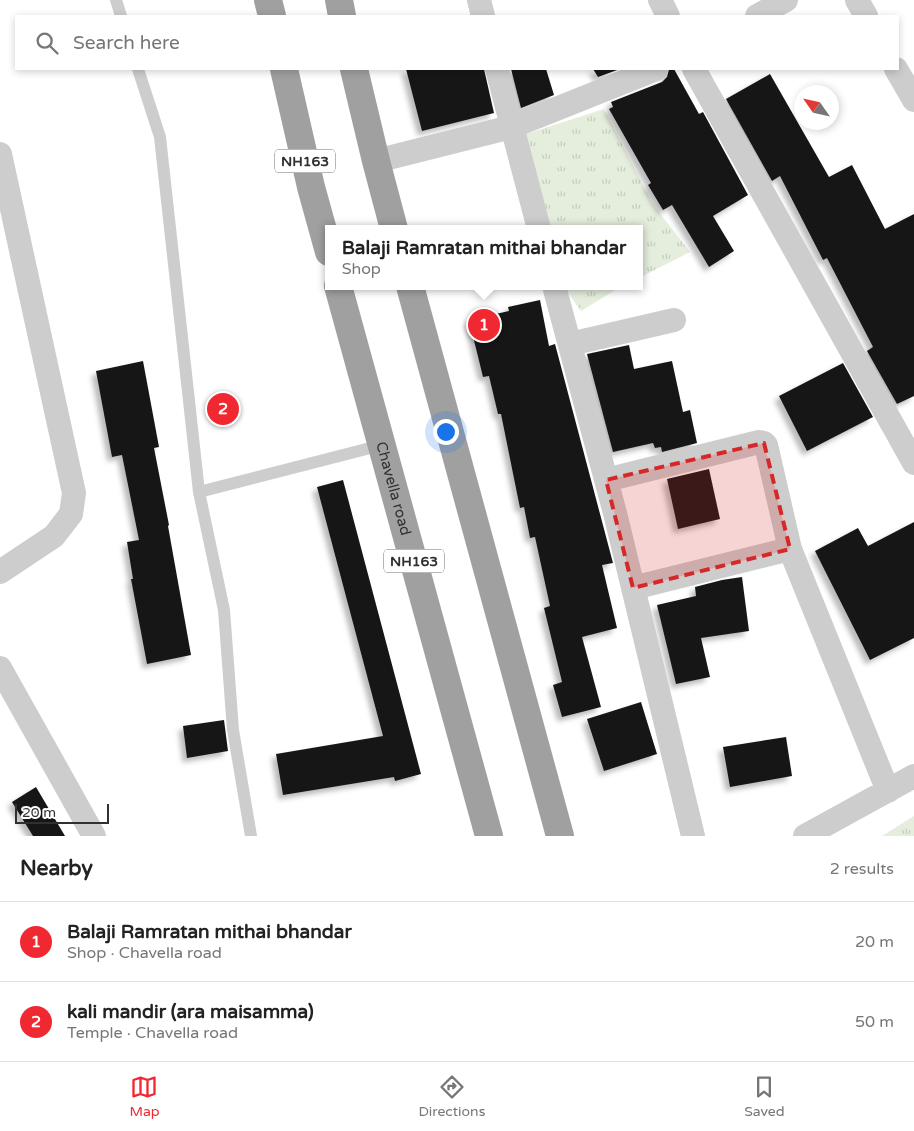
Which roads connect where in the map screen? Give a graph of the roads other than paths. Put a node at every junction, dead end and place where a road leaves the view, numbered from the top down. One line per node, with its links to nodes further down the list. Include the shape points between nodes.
1 (116, 0): 8 (lane)
2 (268, 0): 9 (highway)
3 (339, 0): 10 (highway)
4 (479, 0): 11 (street)
5 (660, 0): 12 (street)
6 (786, 0): 13 (street)
7 (857, 0): 14 (street)
8 (121, 15)
9 (272, 15)
10 (342, 15)
11 (484, 15)
12 (668, 15)
13 (760, 15)
14 (865, 15)
15 (138, 70): 37 (lane, via 160,137)
16 (284, 70): 28 (highway, NH163)
17 (354, 70): 25 (highway)
18 (496, 70): 23 (street)
19 (653, 70): 23 (street)
20 (695, 70): 35 (street)
21 (897, 70): 22 (street)
22 (914, 100)
23 (511, 126): 25 (street); 27 (street)
24 (0, 154): 39 (street, via 74,493 71,514 54,536)
25 (376, 161): 26 (highway)
26 (393, 225)
27 (538, 225)
28 (325, 238)
29 (339, 290): 34 (highway, Chavella road / NH163)
30 (411, 290): 47 (highway)
31 (555, 290): 33 (street)
32 (674, 320): 33 (street)
33 (570, 344): 36 (street)
34 (382, 445): 37 (lane); 46 (highway, Chavella road / NH163)
35 (914, 463)
36 (606, 480): 38 (street, via 764,442); 40 (street)
37 (199, 492): 45 (lane, via 224,610 233,730)
38 (790, 549): 40 (street); 43 (street)
39 (0, 572)
40 (633, 588): 48 (street)
41 (0, 668): 44 (street)
42 (914, 776): 43 (street)
43 (888, 791): 49 (street)
44 (94, 836)
45 (251, 836)
46 (489, 836)
47 (560, 836)
48 (694, 836)
49 (805, 836)

